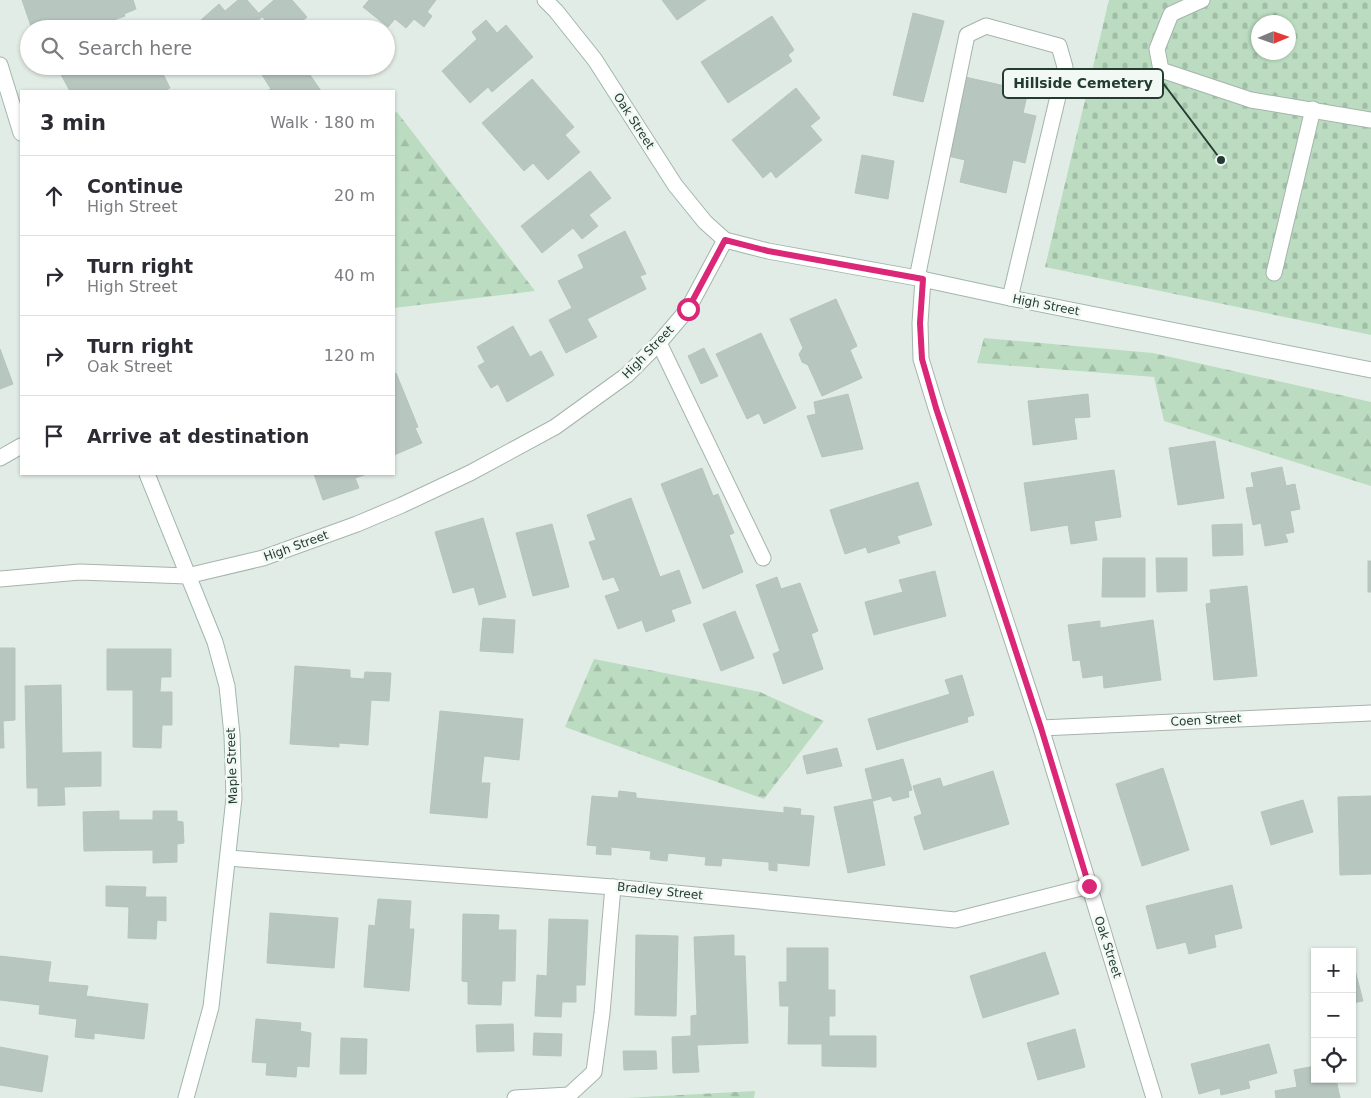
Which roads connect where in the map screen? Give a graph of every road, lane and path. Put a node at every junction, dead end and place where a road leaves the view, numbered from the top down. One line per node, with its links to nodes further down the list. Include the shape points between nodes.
1 (545, 0): 7 (street, Oak Street, via 595,60 675,185 705,222)
2 (1202, 0): 4 (street, via 1170,14 1158,49 1161,70 1251,100)
3 (0, 65): 6 (street)
4 (1313, 110): 5 (street); 8 (street)
5 (1371, 120)
6 (20, 130)
7 (725, 240): 9 (street, High Street); 11 (street, High Street, via 688,309)
8 (1274, 273)
9 (920, 279): 10 (street, High Street); 10 (street, Oak Street, via 967,35 986,26 1059,46 1065,67); 20 (street, Oak Street, via 922,359)
10 (1010, 298): 12 (street, High Street)
11 (659, 343): 16 (street); 17 (street, High Street, via 627,375 555,427 470,473 357,524 263,558)
12 (1371, 370)
13 (20, 447): 14 (street)
14 (0, 458)
15 (147, 475): 17 (street, Maple Street)
16 (764, 558)
17 (187, 576): 18 (street, High Street, via 80,572); 21 (street, Maple Street, via 215,642 227,686 234,798)
18 (0, 579)
19 (1371, 713): 20 (street, Coen Street)
20 (1041, 728): 22 (street, Oak Street)
21 (228, 858): 23 (street, Bradley Street); 24 (street, Maple Street, via 211,1007)
22 (1089, 886): 23 (street, Bradley Street, via 955,920); 26 (street, Oak Street)
23 (613, 887): 25 (street, via 594,1072 569,1095)
24 (186, 1098)
25 (515, 1098)
26 (1154, 1098)

